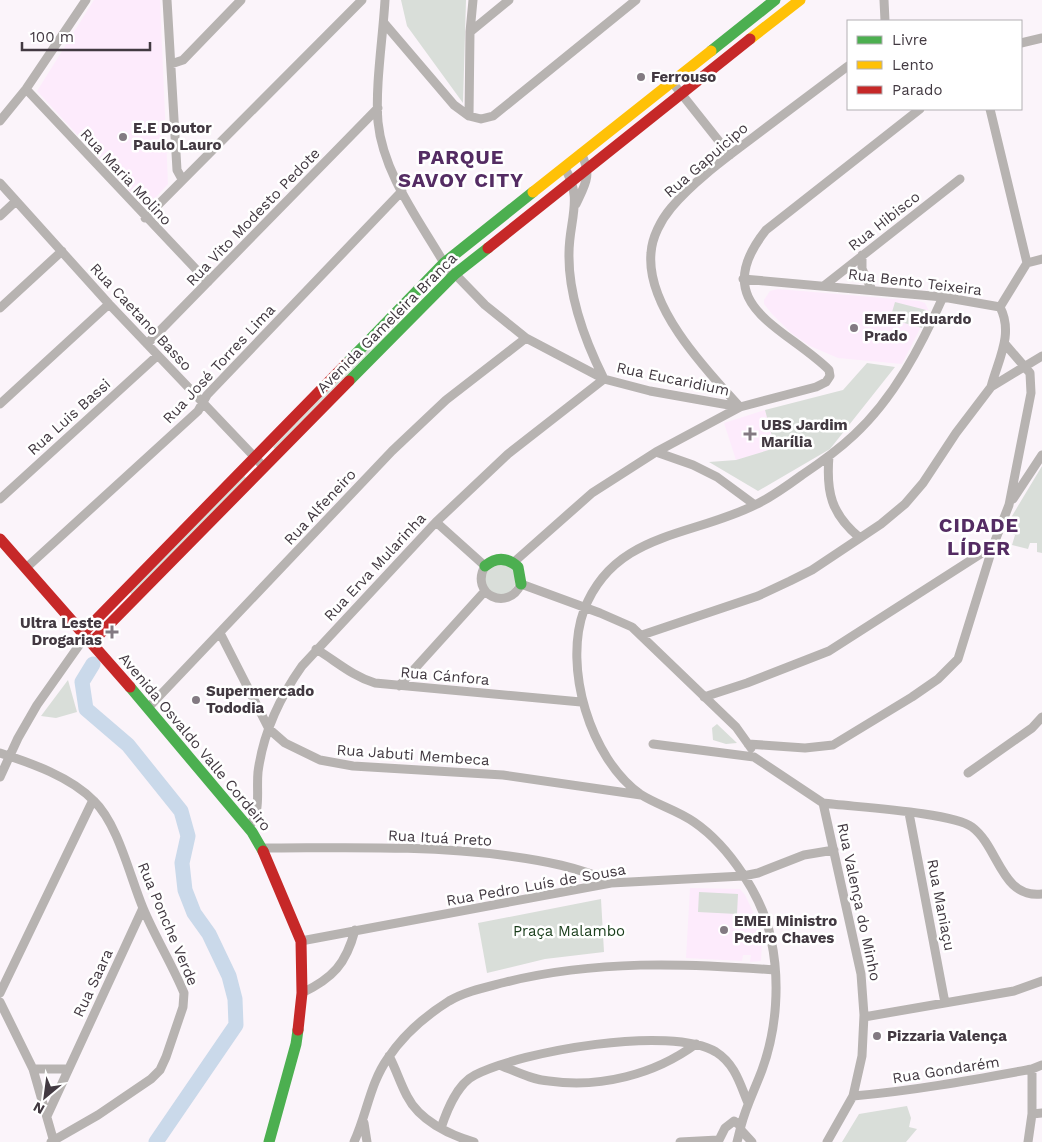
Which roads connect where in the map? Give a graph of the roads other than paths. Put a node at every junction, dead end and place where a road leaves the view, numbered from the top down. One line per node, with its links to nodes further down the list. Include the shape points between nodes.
1 (86, 0): 20 (street)
2 (167, 0): 17 (street)
3 (241, 0): 17 (street, via 183,60)
4 (362, 0): 33 (street)
5 (385, 0): 13 (street)
6 (474, 0): 14 (street)
7 (509, 0): 14 (street)
8 (636, 0): 26 (street, via 493,116 481,119)
9 (775, 0): 19 (main road, Avenida Gameleira Branca)
10 (884, 0): 12 (street)
11 (794, 2): 21 (main road, Avenida Gameleira Branca)
12 (885, 20)
13 (384, 23): 22 (street); 26 (street, via 454,105)
14 (470, 32): 26 (street)
15 (1042, 38): 16 (street)
16 (1022, 43)
17 (171, 64): 33 (street, via 177,170)
18 (847, 67): 30 (street, Rua Gapuicipo)
19 (672, 82): 21 (street); 29 (main road, Avenida Gameleira Branca)
20 (26, 89): 28 (street); 41 (street, Rua Maria Molino)
21 (681, 92): 30 (street); 32 (main road, Avenida Gameleira Branca)
22 (378, 108): 37 (street, via 382,144); 49 (street, Rua Vito Modesto Pedote)
23 (904, 110): 27 (street)
24 (919, 110): 27 (street)
25 (990, 110): 46 (street)
26 (469, 116)
27 (907, 119): 48 (street, via 766,230 748,257)
28 (0, 121)
29 (581, 153): 31 (main road, Avenida Gameleira Branca); 32 (street)
30 (730, 155): 66 (street, Rua Gapuicipo, via 670,209 653,239 650,253 652,273 666,312 690,350)
31 (564, 167): 35 (street); 45 (main road, Avenida Gameleira Branca)
32 (588, 167): 35 (main road, Avenida Gameleira Branca); 39 (street, via 586,182)
33 (182, 179): 41 (street)
34 (960, 179): 43 (street, Rua Hibisco)
35 (572, 180): 39 (street); 47 (main road, Avenida Gameleira Branca)
36 (0, 183): 38 (street, Rua Caetano Basso)
37 (402, 192): 45 (street); 64 (street, Rua José Torres Lima)
38 (16, 201): 40 (street); 42 (street, Rua Caetano Basso)
39 (576, 205): 62 (street, via 569,253 572,288 587,344)
40 (0, 216)
41 (145, 218): 49 (street, Rua Maria Molino)
42 (62, 251): 53 (street, Rua Caetano Basso); 55 (street)
43 (862, 255): 50 (street, Rua Hibisco); 51 (street, via 862,269)
44 (1042, 259): 46 (street)
45 (444, 263): 47 (street, Rua Eucaridium, via 454,266); 70 (main road, Avenida Gameleira Branca)
46 (1027, 263): 54 (street)
47 (455, 274): 56 (street, Rua Eucaridium, via 485,305); 71 (main road, Avenida Gameleira Branca)
48 (743, 279): 50 (street, Rua Bento Teixeira); 66 (street, via 748,297 766,321 830,373 826,382 816,387)
49 (208, 282): 57 (street, Rua Vito Modesto Pedote)
50 (824, 285): 51 (street, Rua Bento Teixeira)
51 (872, 290): 52 (street, Rua Bento Teixeira)
52 (943, 297): 54 (street, Rua Bento Teixeira); 69 (street, via 921,344 888,395 860,430)
53 (110, 304): 57 (street, Rua Caetano Basso); 65 (street)
54 (1000, 306): 58 (street, Rua Bento Teixeira, via 1006,324)
55 (0, 308)
56 (526, 338): 62 (street, Rua Eucaridium); 88 (street, Rua Alfeneiro, via 446,400 392,450)
57 (147, 344): 59 (street, Rua Caetano Basso)
58 (1005, 344): 61 (street); 63 (street, Rua Bento Teixeira)
59 (157, 356): 64 (street, Rua Caetano Basso); 72 (street, Rua Luis Bassi)
60 (1042, 356): 61 (street)
61 (1024, 366): 63 (street); 74 (street, via 1032,380 1032,393)
62 (604, 379): 66 (street, Rua Eucaridium); 75 (street, Rua Erva Mularinha, via 508,454)
63 (991, 387): 76 (street, via 904,504)
64 (203, 402): 70 (street, Rua Caetano Basso); 81 (street, Rua José Torres Lima, via 198,411)
65 (0, 404)
66 (740, 407): 67 (street)
67 (656, 452): 73 (street, via 717,477); 79 (street, via 592,493)
68 (1042, 455): 74 (street)
69 (829, 456): 73 (street); 76 (street, via 831,498 846,526)
70 (256, 457): 71 (street, Rua Caetano Basso); 84 (main road, Avenida Gameleira Branca)
71 (264, 467): 85 (main road, Avenida Gameleira Branca)
72 (0, 499)
73 (755, 505): 86 (street, via 641,545 606,572)
74 (1009, 506): 78 (street)
75 (436, 522): 80 (street); 92 (street, Rua Erva Mularinha)
76 (860, 538): 89 (street, via 812,570 758,596)
77 (0, 539): 81 (main road, Avenida Osvaldo Valle Cordeiro)
78 (992, 546): 94 (street, via 829,652); 100 (street, via 964,647 958,659 938,678 833,745 805,748)
79 (514, 562): 80 (main road, via 495,559); 82 (main road, via 520,572)
80 (485, 566): 83 (street, via 480,578)
81 (26, 568): 87 (main road, Avenida Osvaldo Valle Cordeiro)
82 (521, 584): 83 (street, via 514,594 502,599); 86 (street)
83 (485, 591): 93 (street)
84 (119, 597): 85 (main road); 87 (main road, Avenida Gameleira Branca)
85 (128, 606): 90 (main road, Avenida Gameleira Branca)
86 (585, 609): 89 (street, via 616,620); 95 (street, via 576,664)
87 (84, 632): 90 (main road, Avenida Osvaldo Valle Cordeiro); 91 (street)
88 (220, 633): 96 (street, Rua Alfeneiro); 98 (street, Rua Jabuti Membeca)
89 (642, 635): 94 (street)
90 (92, 642): 91 (street); 96 (main road, Avenida Osvaldo Valle Cordeiro)
91 (80, 644): 102 (street, via 37,705)
92 (316, 649): 93 (street, Rua Cánfora, via 362,679); 98 (street, Rua Erva Mularinha, via 288,686)
93 (398, 686): 95 (street, Rua Cánfora)
94 (704, 697): 100 (street, via 736,727)
95 (581, 702): 106 (street, via 607,758)
96 (148, 708): 110 (main road, Avenida Osvaldo Valle Cordeiro)
97 (1041, 720): 104 (street)
98 (269, 729): 106 (street, Rua Jabuti Membeca, via 285,743 306,754 342,765 503,775); 110 (street, Rua Erva Mularinha, via 258,772 256,818)
99 (653, 744): 103 (street)
100 (748, 744): 103 (street)
101 (0, 753): 102 (street, Rua Ponche Verde)
102 (10, 756): 105 (street); 107 (street, Rua Ponche Verde, via 65,781)
103 (754, 757): 108 (street)
104 (968, 773)
105 (0, 777)
106 (641, 794): 113 (street, via 672,808 702,828 714,838)
107 (93, 800): 116 (street, Rua Ponche Verde, via 101,809 123,855); 121 (street)
108 (823, 803): 109 (street); 112 (street, Rua Valença do Minho)
109 (909, 813): 115 (street, via 960,820 973,828 990,847 1003,873 1016,888 1026,893); 124 (street, Rua Maniaçu)
110 (248, 828): 111 (main road, Avenida Osvaldo Valle Cordeiro)
111 (263, 848): 114 (street, Rua Ituá Preto, via 471,851 572,866); 118 (main road, Avenida Osvaldo Valle Cordeiro)
112 (834, 850): 113 (street, Rua Pedro Luís de Sousa, via 804,855); 125 (street, Rua Valença do Minho, via 861,974)
113 (743, 876): 114 (street, Rua Pedro Luís de Sousa); 119 (street, via 769,929)
114 (611, 882): 117 (street, Rua Pedro Luís de Sousa, via 455,914)
115 (1042, 894)
116 (143, 908): 130 (street, Rua Saara); 142 (street, Rua Ponche Verde, via 184,993 183,1007 166,1057 151,1079)
117 (356, 930): 118 (street, Rua Pedro Luís de Sousa); 122 (street, via 340,967 326,980)
118 (300, 941): 122 (main road, Avenida Osvaldo Valle Cordeiro)
119 (775, 970): 127 (street, via 651,964 576,969 526,977 450,1001 414,1026); 134 (street, via 771,1040)
120 (1042, 982): 124 (street, via 1014,991)
121 (0, 993)
122 (302, 993): 143 (main road, Avenida Osvaldo Valle Cordeiro, via 294,1052)
123 (0, 1002): 131 (street)
124 (946, 1003): 125 (street)
125 (864, 1017): 133 (street, Rua Valença do Minho, via 862,1056)
126 (696, 1044): 129 (street, via 631,1042 571,1047); 129 (street, via 676,1059 636,1075 579,1083 548,1081); 134 (street, via 717,1053 731,1065)
127 (389, 1056): 138 (street, via 374,1081); 140 (street, via 407,1097 417,1110)
128 (1042, 1065): 132 (street, Rua Gondarém)
129 (502, 1066): 140 (street, via 466,1081 453,1100)
130 (68, 1068): 131 (street); 137 (street, Rua Saara)
131 (33, 1069): 137 (street)
132 (1032, 1069): 133 (street, Rua Gondarém, via 898,1092); 136 (street)
133 (853, 1096): 150 (street, Rua Valença do Minho)
134 (747, 1104): 139 (street)
135 (1042, 1113): 136 (street)
136 (1032, 1114): 151 (street)
137 (47, 1116): 142 (street)
138 (363, 1121): 144 (street); 145 (street)
139 (738, 1126): 141 (street, via 725,1128); 148 (street); 149 (street)
140 (441, 1128): 146 (street)
141 (718, 1141): 147 (street)
142 (53, 1142)
143 (269, 1142)
144 (354, 1142)
145 (367, 1142)
146 (474, 1142)
147 (680, 1142)
148 (737, 1142)
149 (752, 1142)
150 (827, 1142)
151 (1028, 1142)

